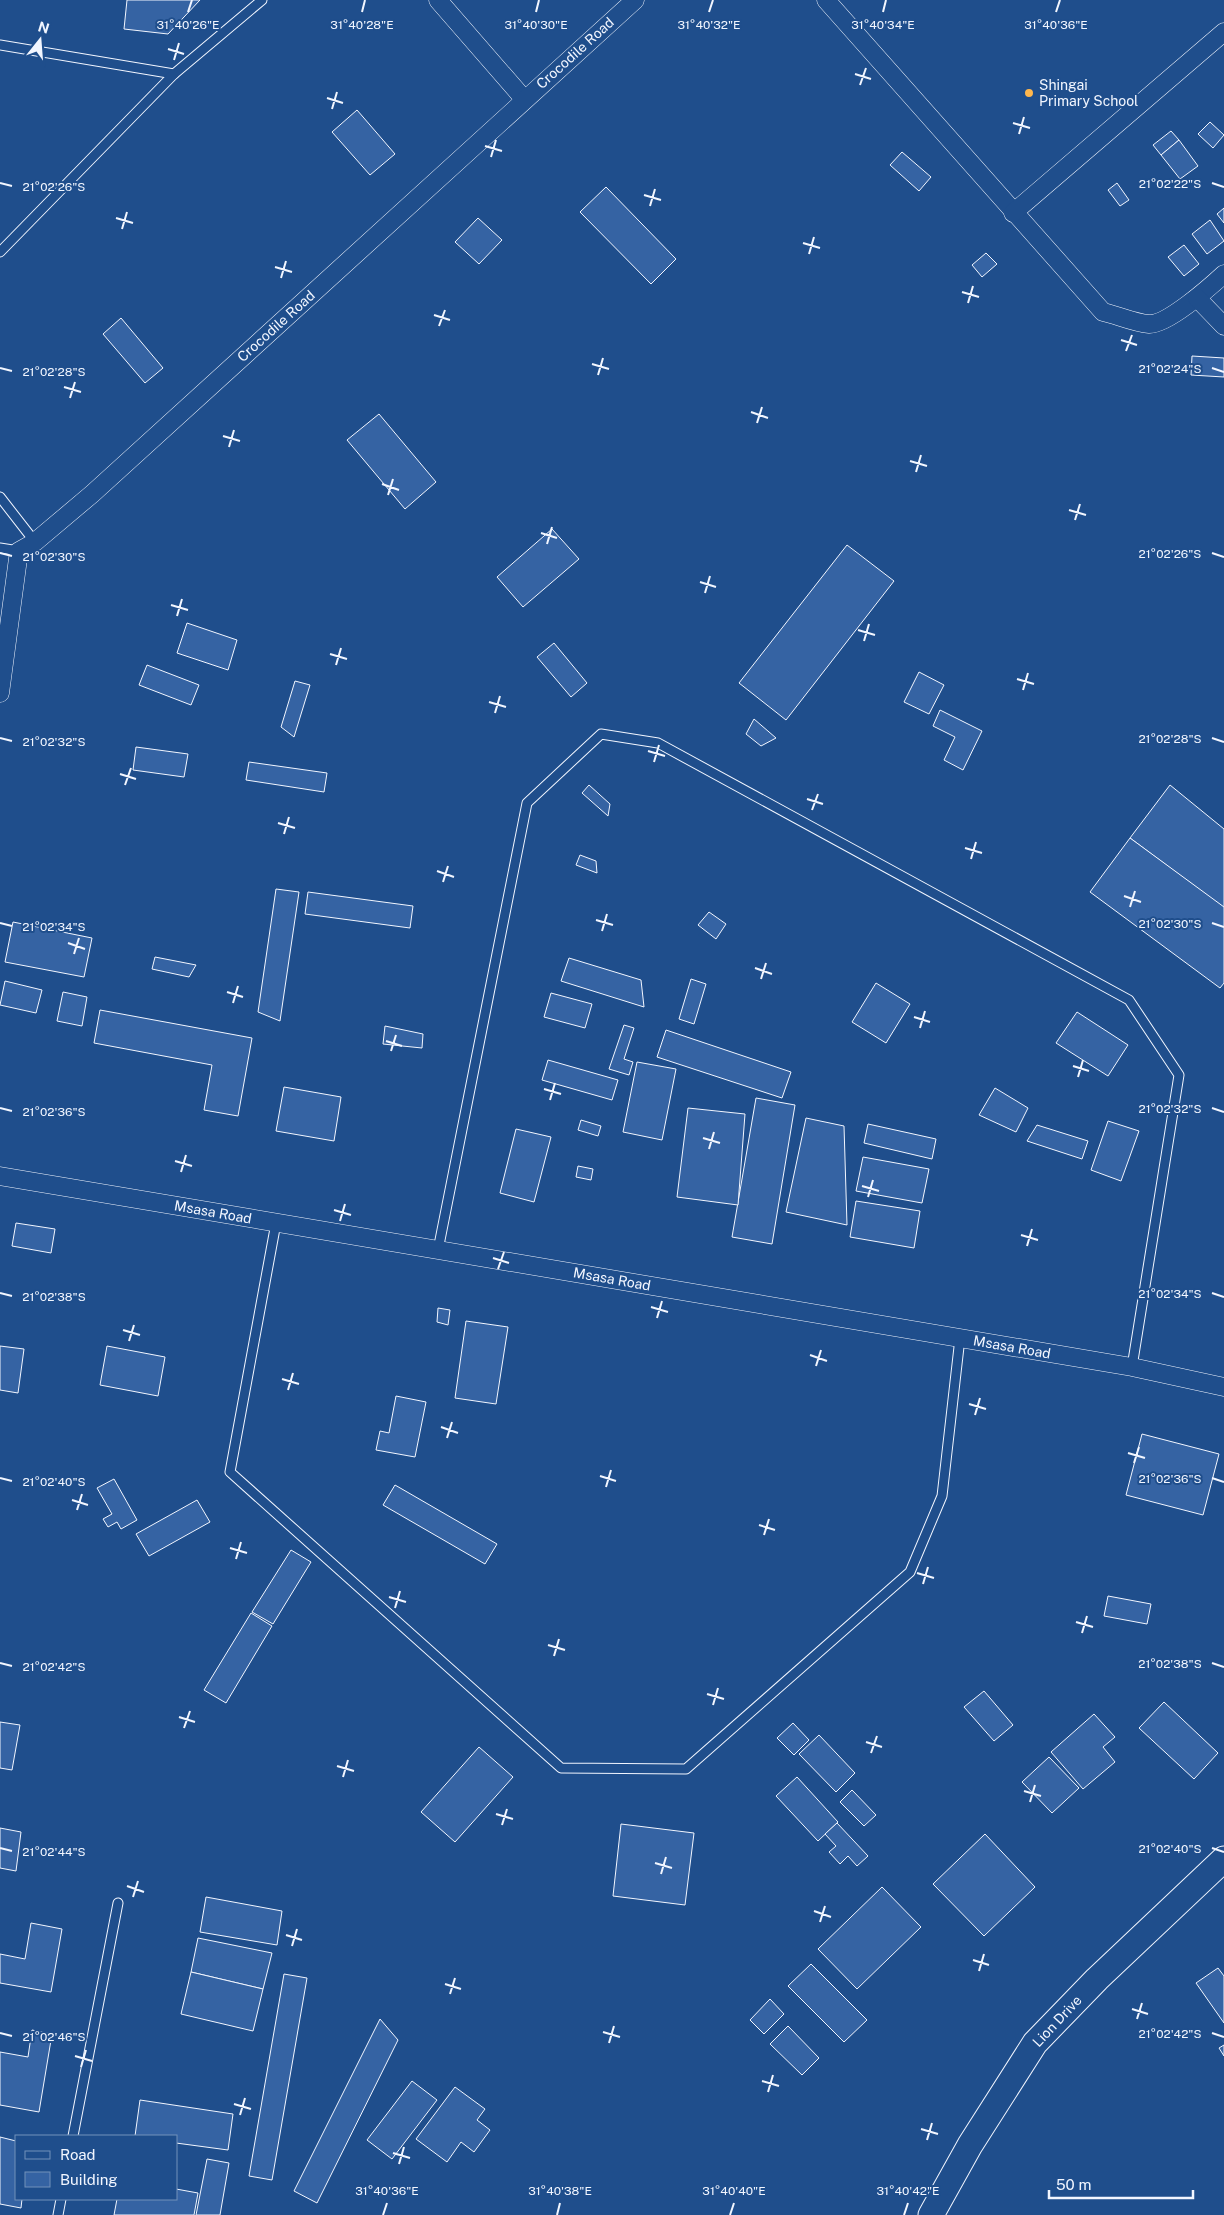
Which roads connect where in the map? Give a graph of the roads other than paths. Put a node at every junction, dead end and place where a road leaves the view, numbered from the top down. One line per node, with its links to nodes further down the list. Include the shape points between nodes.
1 (262, 0): 7 (lane)
2 (438, 0): 8 (street)
3 (635, 0): 8 (street, Crocodile Road)
4 (826, 0): 9 (street)
5 (1224, 32): 9 (street)
6 (0, 45): 7 (lane)
7 (174, 74): 10 (lane)
8 (524, 99): 15 (street, Crocodile Road)
9 (1013, 213): 12 (street, via 1103,312 1150,324 1170,316)
10 (0, 252)
11 (1224, 274): 12 (street)
12 (1197, 298): 13 (street)
13 (1224, 326)
14 (0, 497): 15 (lane)
15 (35, 542): 17 (street, Crocodile Road)
16 (0, 548): 17 (lane)
17 (19, 551): 18 (street)
18 (0, 693)
19 (0, 1176): 20 (street, Msasa Road)
20 (276, 1223): 21 (street, Msasa Road); 22 (lane, via 230,1472 561,1768 686,1769 910,1572 942,1496)
21 (438, 1250): 22 (street, Msasa Road); 23 (lane, via 526,803 600,734 658,743 1129,1000 1179,1075)
22 (960, 1338): 23 (street, Msasa Road)
23 (1132, 1367): 24 (street, Msasa Road)
24 (1224, 1387)
25 (1224, 1859): 30 (street, Lion Drive, via 1097,1979 1035,2043 970,2145)
26 (118, 1904): 27 (lane)
27 (73, 2135)
28 (61, 2200): 29 (lane)
29 (58, 2215)
30 (931, 2215)

